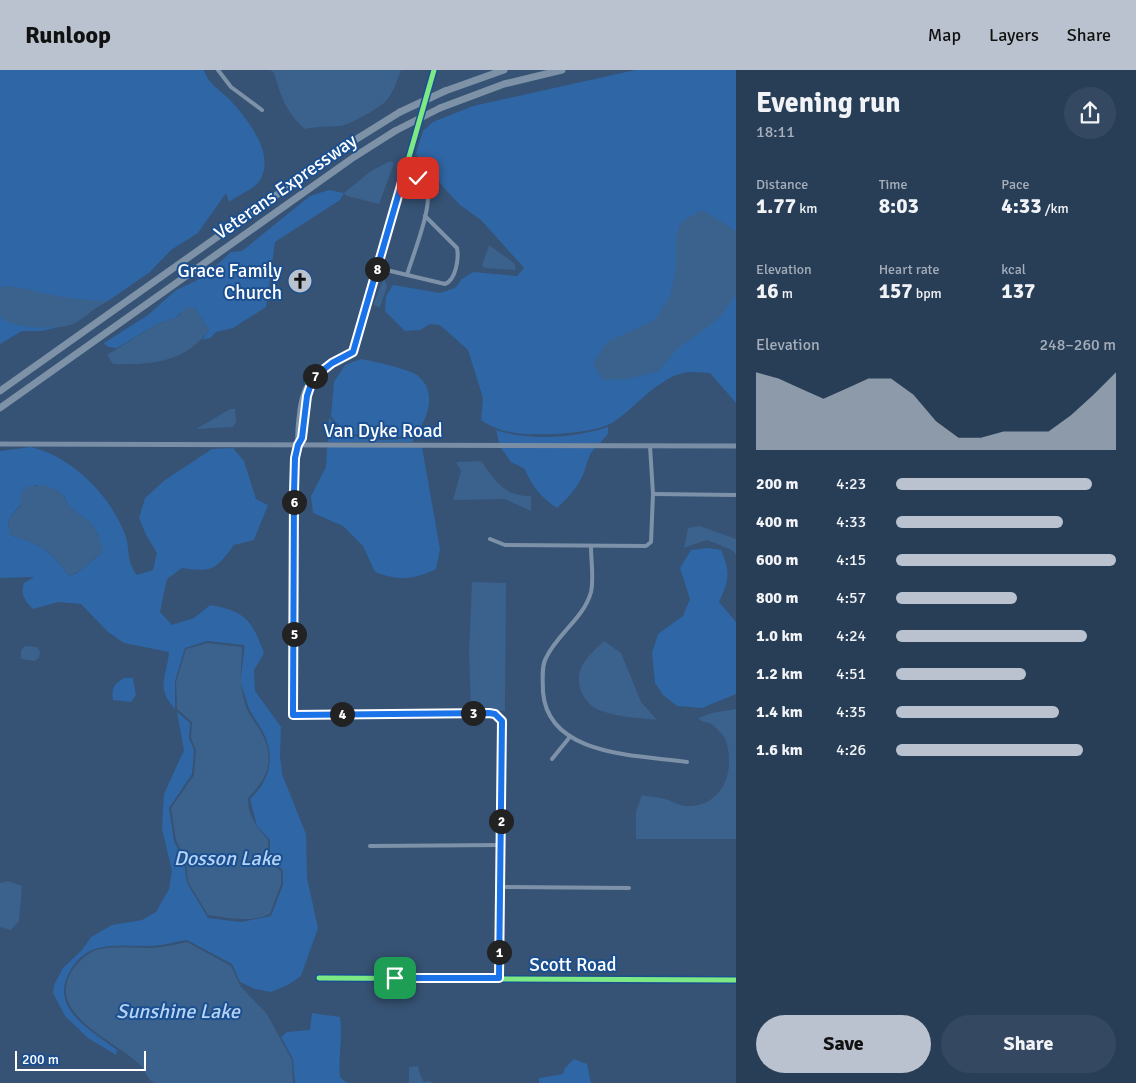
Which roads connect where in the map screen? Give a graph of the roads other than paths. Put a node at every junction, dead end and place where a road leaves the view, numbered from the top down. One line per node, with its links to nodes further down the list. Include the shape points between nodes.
1 (218, 70): 5 (street, via 231,87)
2 (434, 70): 6 (street)
3 (504, 70): 10 (highway, Veterans Expressway, bridge, via 445,90 400,112 347,145)
4 (562, 70): 11 (highway, Veterans Expressway, bridge, via 489,89 440,108 395,131)
5 (262, 110)
6 (404, 175): 7 (street, via 426,183 429,191); 8 (street)
7 (425, 216): 9 (street); 9 (street, via 458,248 452,278 444,284)
8 (378, 268): 9 (street); 13 (street, via 353,352 313,378)
9 (406, 275)
10 (0, 391)
11 (0, 408)
12 (0, 444): 13 (main road, Van Dyke Road)
13 (298, 445): 14 (main road, Van Dyke Road); 23 (street, via 294,492 293,715 495,714 502,721 503,729)
14 (650, 446): 15 (main road, Van Dyke Road); 16 (street)
15 (736, 446)
16 (653, 494): 17 (street); 19 (street, via 651,542 637,547)
17 (736, 495)
18 (490, 539): 19 (street, via 505,545)
19 (591, 547): 20 (street, via 591,591 584,607 545,659 544,697 554,720)
20 (569, 738): 21 (street); 22 (street, via 603,750)
21 (552, 759)
22 (687, 762)
23 (501, 845): 24 (street); 25 (street)
24 (370, 846)
25 (500, 887): 26 (street); 28 (street)
26 (629, 888)
27 (319, 978): 28 (street, Scott Road)
28 (499, 978): 29 (street, Scott Road)
29 (736, 980)

